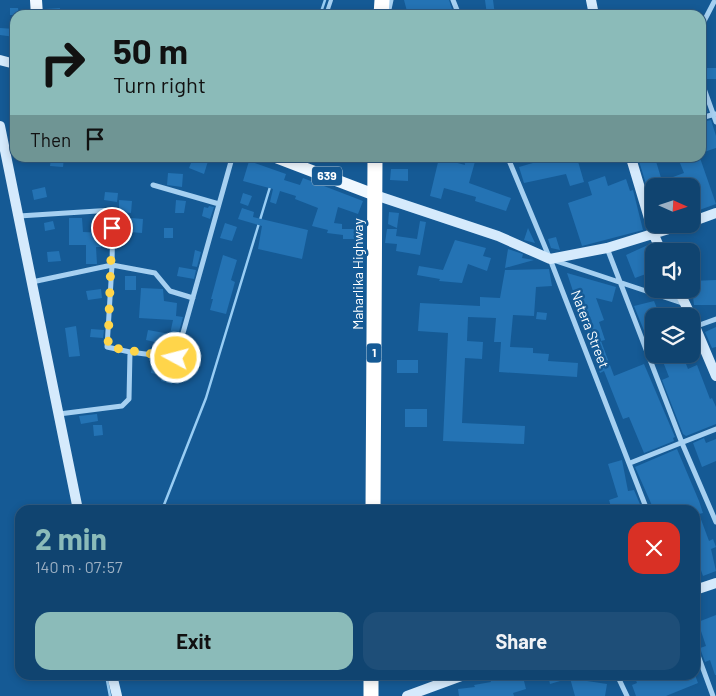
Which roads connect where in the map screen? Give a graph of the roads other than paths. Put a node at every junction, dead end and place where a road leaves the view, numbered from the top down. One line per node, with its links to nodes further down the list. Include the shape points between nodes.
1 (714, 2): 2 (street)
2 (706, 18)
3 (706, 92): 4 (street)
4 (715, 114): 5 (street)
5 (716, 122)
6 (0, 126): 16 (street)
7 (231, 162): 14 (street)
8 (291, 162): 13 (main road, 639)
9 (375, 162): 13 (highway, Maharlika Highway / 1)
10 (510, 162): 22 (street, Natera Street)
11 (632, 162): 19 (street)
12 (153, 184): 14 (street)
13 (375, 195): 22 (street, via 498,236); 42 (highway, Maharlika Highway / 1)
14 (219, 204): 26 (street)
15 (716, 213): 17 (street)
16 (19, 216): 23 (street, via 112,210); 24 (street)
17 (700, 219)
18 (660, 233): 19 (street)
19 (654, 235): 20 (street); 21 (street)
20 (658, 243)
21 (607, 248): 22 (street); 25 (street)
22 (550, 259): 25 (street); 40 (street, Natera Street)
23 (112, 265): 24 (street); 26 (street, via 155,272 170,291); 34 (street, via 108,347)
24 (32, 282): 37 (street)
25 (618, 282): 28 (street); 33 (street)
26 (193, 298): 34 (street, via 176,358)
27 (682, 298): 28 (street)
28 (685, 304): 29 (street)
29 (687, 308)
30 (716, 319): 31 (street)
31 (700, 321)
32 (700, 340): 36 (street)
33 (645, 345)
34 (130, 352): 37 (street, via 130,399 122,406)
35 (652, 363): 39 (street)
36 (716, 376)
37 (59, 414): 41 (street)
38 (716, 429): 39 (street)
39 (682, 443): 40 (street); 44 (street)
40 (630, 463): 43 (street, Natera Street)
41 (77, 505)
42 (373, 505)
43 (645, 505)
44 (716, 522)
45 (716, 583): 46 (street)
46 (700, 588)
47 (700, 661): 56 (street)
48 (113, 680): 52 (street)
49 (371, 680): 53 (highway)
50 (450, 680): 54 (street)
51 (619, 680): 55 (street)
52 (117, 696)
53 (371, 696)
54 (407, 696)
55 (626, 696)
56 (713, 696)

